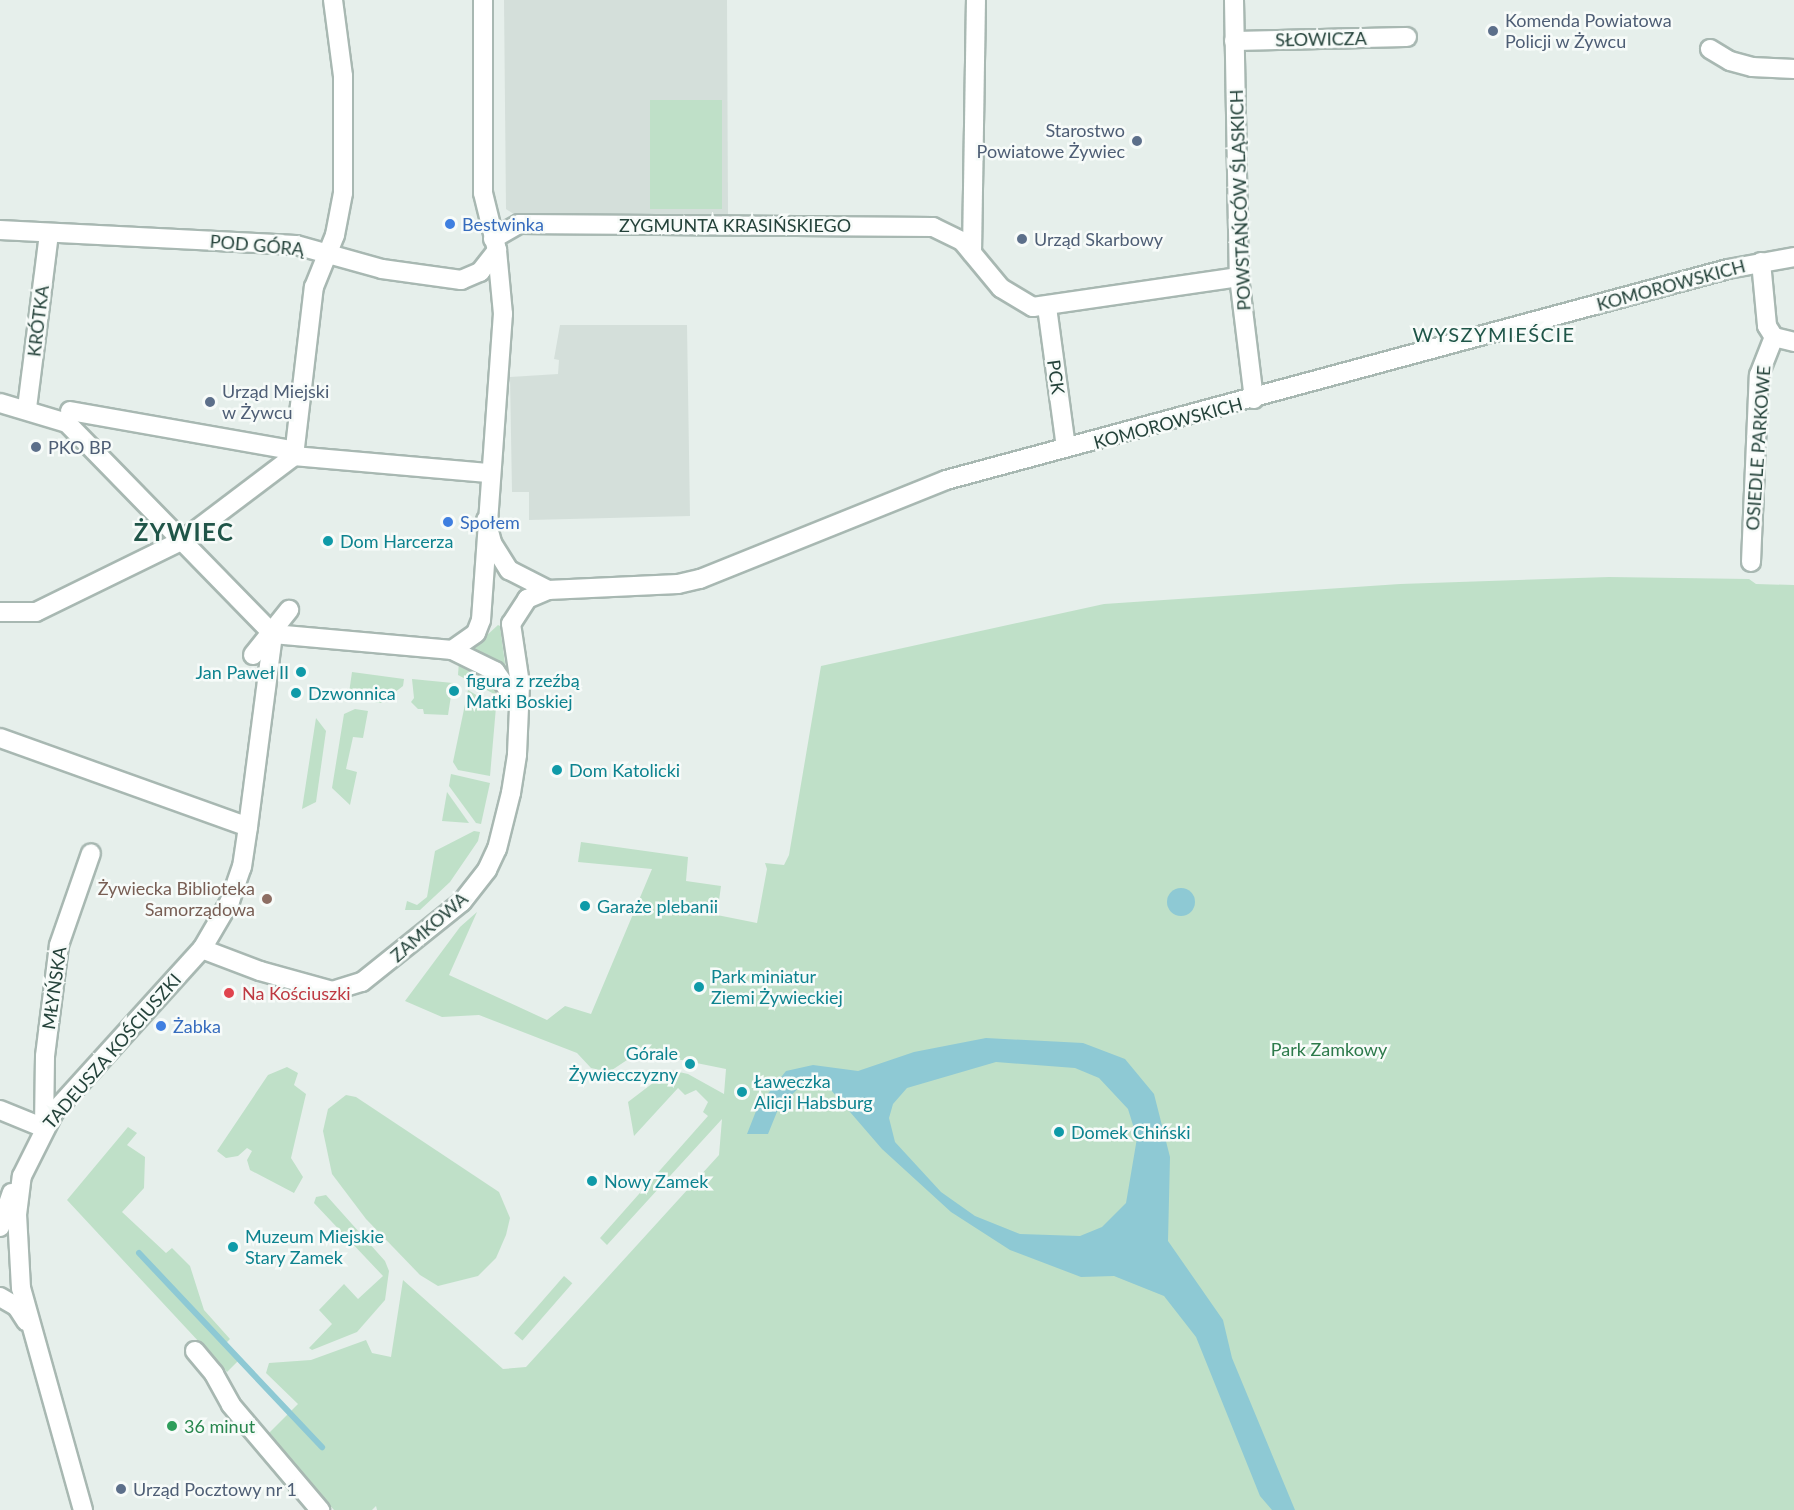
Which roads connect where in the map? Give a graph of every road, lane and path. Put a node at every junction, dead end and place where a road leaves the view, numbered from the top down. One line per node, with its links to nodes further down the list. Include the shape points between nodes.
1 (333, 0): 13 (street, via 343,76 343,184 340,215)
2 (483, 0): 11 (street, via 483,193)
3 (976, 0): 12 (street)
4 (1234, 0): 6 (street, POWSTAŃCÓW ŚLĄSKICH)
5 (1407, 37): 6 (street, SŁOWICZA)
6 (1234, 41): 16 (street, POWSTAŃCÓW ŚLĄSKICH)
7 (1710, 49): 8 (street, via 1730,61 1752,67)
8 (1794, 69)
9 (0, 230): 10 (street, POD GÓRĄ)
10 (49, 233): 13 (street, POD GÓRĄ, via 296,245); 22 (street, KRÓTKA)
11 (495, 244): 12 (street, ZYGMUNTA KRASIŃSKIEGO, via 519,224 906,226 947,232); 13 (street, POD GÓRĄ, via 480,272 461,280 382,269); 26 (street, via 503,314)
12 (972, 253): 17 (street, ZYGMUNTA KRASIŃSKIEGO, via 1001,288 1033,307)
13 (326, 254): 25 (street, via 314,287)
14 (1794, 257): 15 (street, KOMOROWSKICH)
15 (1761, 262): 18 (street, via 1767,326); 20 (street, KOMOROWSKICH)
16 (1239, 277): 17 (street, ZYGMUNTA KRASIŃSKIEGO); 20 (street, POWSTAŃCÓW ŚLĄSKICH)
17 (1047, 307): 24 (street, PCK)
18 (1774, 337): 19 (street, OSIEDLE PARKOWE); 29 (street, OSIEDLE PARKOWE, via 1759,375)
19 (1794, 342)
20 (1254, 399): 24 (street, KOMOROWSKICH)
21 (0, 403): 22 (street)
22 (27, 408): 23 (street)
23 (68, 417): 25 (street); 28 (street)
24 (1066, 447): 30 (street, KOMOROWSKICH, via 946,480 700,579 652,587)
25 (290, 452): 26 (street); 28 (street)
26 (490, 473): 27 (street)
27 (486, 520): 30 (street, via 492,543 509,570); 34 (street, via 481,620 477,633)
28 (183, 540): 32 (street, via 36,612); 33 (street)
29 (1751, 562)
30 (548, 590): 36 (street, ZAMKOWA, via 527,599 512,624 520,684)
31 (289, 610): 33 (street)
32 (0, 612)
33 (273, 634): 34 (street); 35 (street); 38 (street, TADEUSZA KOŚCIUSZKI)
34 (452, 650): 36 (street, via 495,671)
35 (253, 654)
36 (517, 702): 40 (street, ZAMKOWA, via 517,754 511,793 497,849 487,870 462,902 393,960 362,982 332,991 260,972)
37 (0, 738): 38 (street)
38 (249, 827): 40 (street, TADEUSZA KOŚCIUSZKI, via 242,867 230,901)
39 (91, 853): 42 (street, MŁYŃSKA, via 59,945 45,1056)
40 (202, 949): 42 (street, TADEUSZA KOŚCIUSZKI)
41 (0, 1110): 42 (street)
42 (44, 1128): 43 (street, TADEUSZA KOŚCIUSZKI)
43 (22, 1176): 44 (street); 46 (street, TADEUSZA KOŚCIUSZKI, via 17,1252)
44 (0, 1227)
45 (0, 1297): 46 (street, via 17,1307)
46 (30, 1328): 48 (street, TADEUSZA KOŚCIUSZKI)
47 (195, 1351): 49 (street, via 214,1374 231,1405)
48 (83, 1510)
49 (320, 1510)

